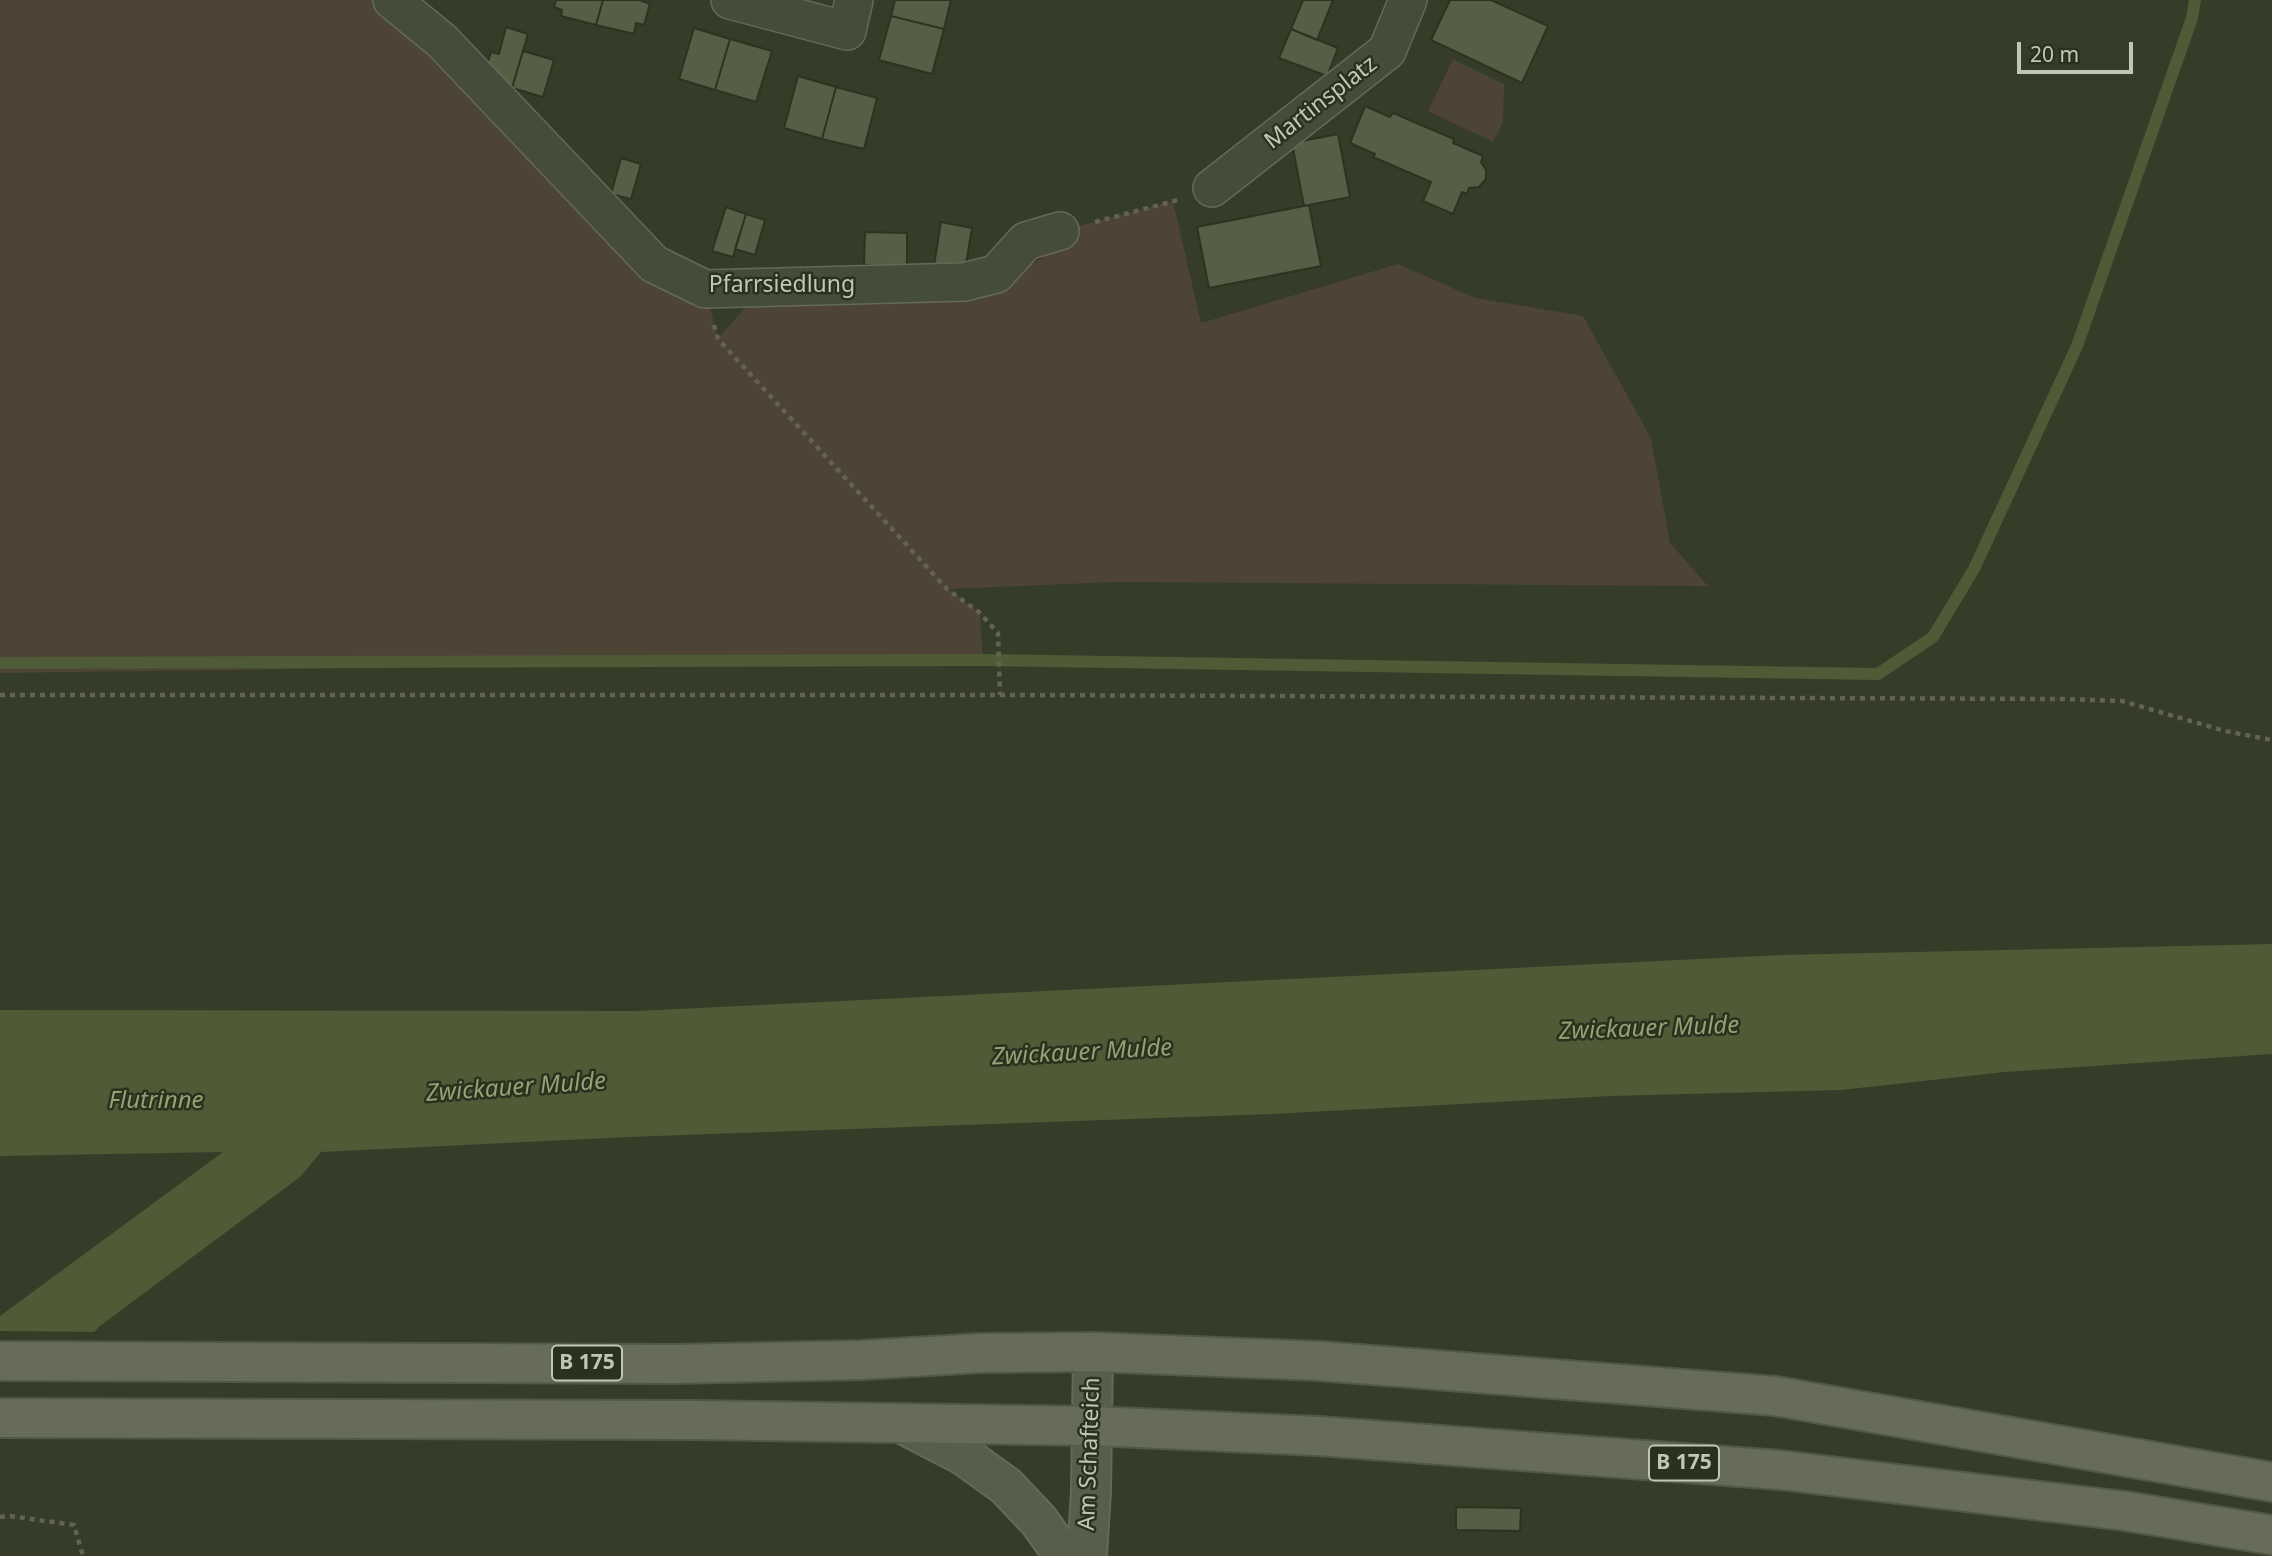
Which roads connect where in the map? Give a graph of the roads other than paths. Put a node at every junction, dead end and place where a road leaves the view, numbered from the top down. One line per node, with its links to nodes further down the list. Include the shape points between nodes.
1 (392, 0): 6 (street, Pfarrsiedlung, via 442,41 654,264 705,289 964,282 996,274 1026,242)
2 (730, 0): 3 (street, via 847,31)
3 (855, 0)
4 (1408, 0): 5 (street, Martinsplatz, via 1387,51)
5 (1212, 188)
6 (1060, 231)
7 (1093, 1352): 8 (main road, B 175, via 674,1364); 11 (street, Am Schafteich); 12 (main road, B 175, via 1319,1361 1775,1396)
8 (0, 1360)
9 (0, 1418): 10 (main road, B 175)
10 (903, 1424): 11 (main road, B 175); 14 (street, via 963,1455 1006,1486)
11 (1093, 1426): 13 (main road, B 175, via 1318,1436 1780,1470 2125,1511); 15 (street, Am Schafteich)
12 (2272, 1482)
13 (2272, 1535)
14 (1064, 1556)
15 (1087, 1556)

